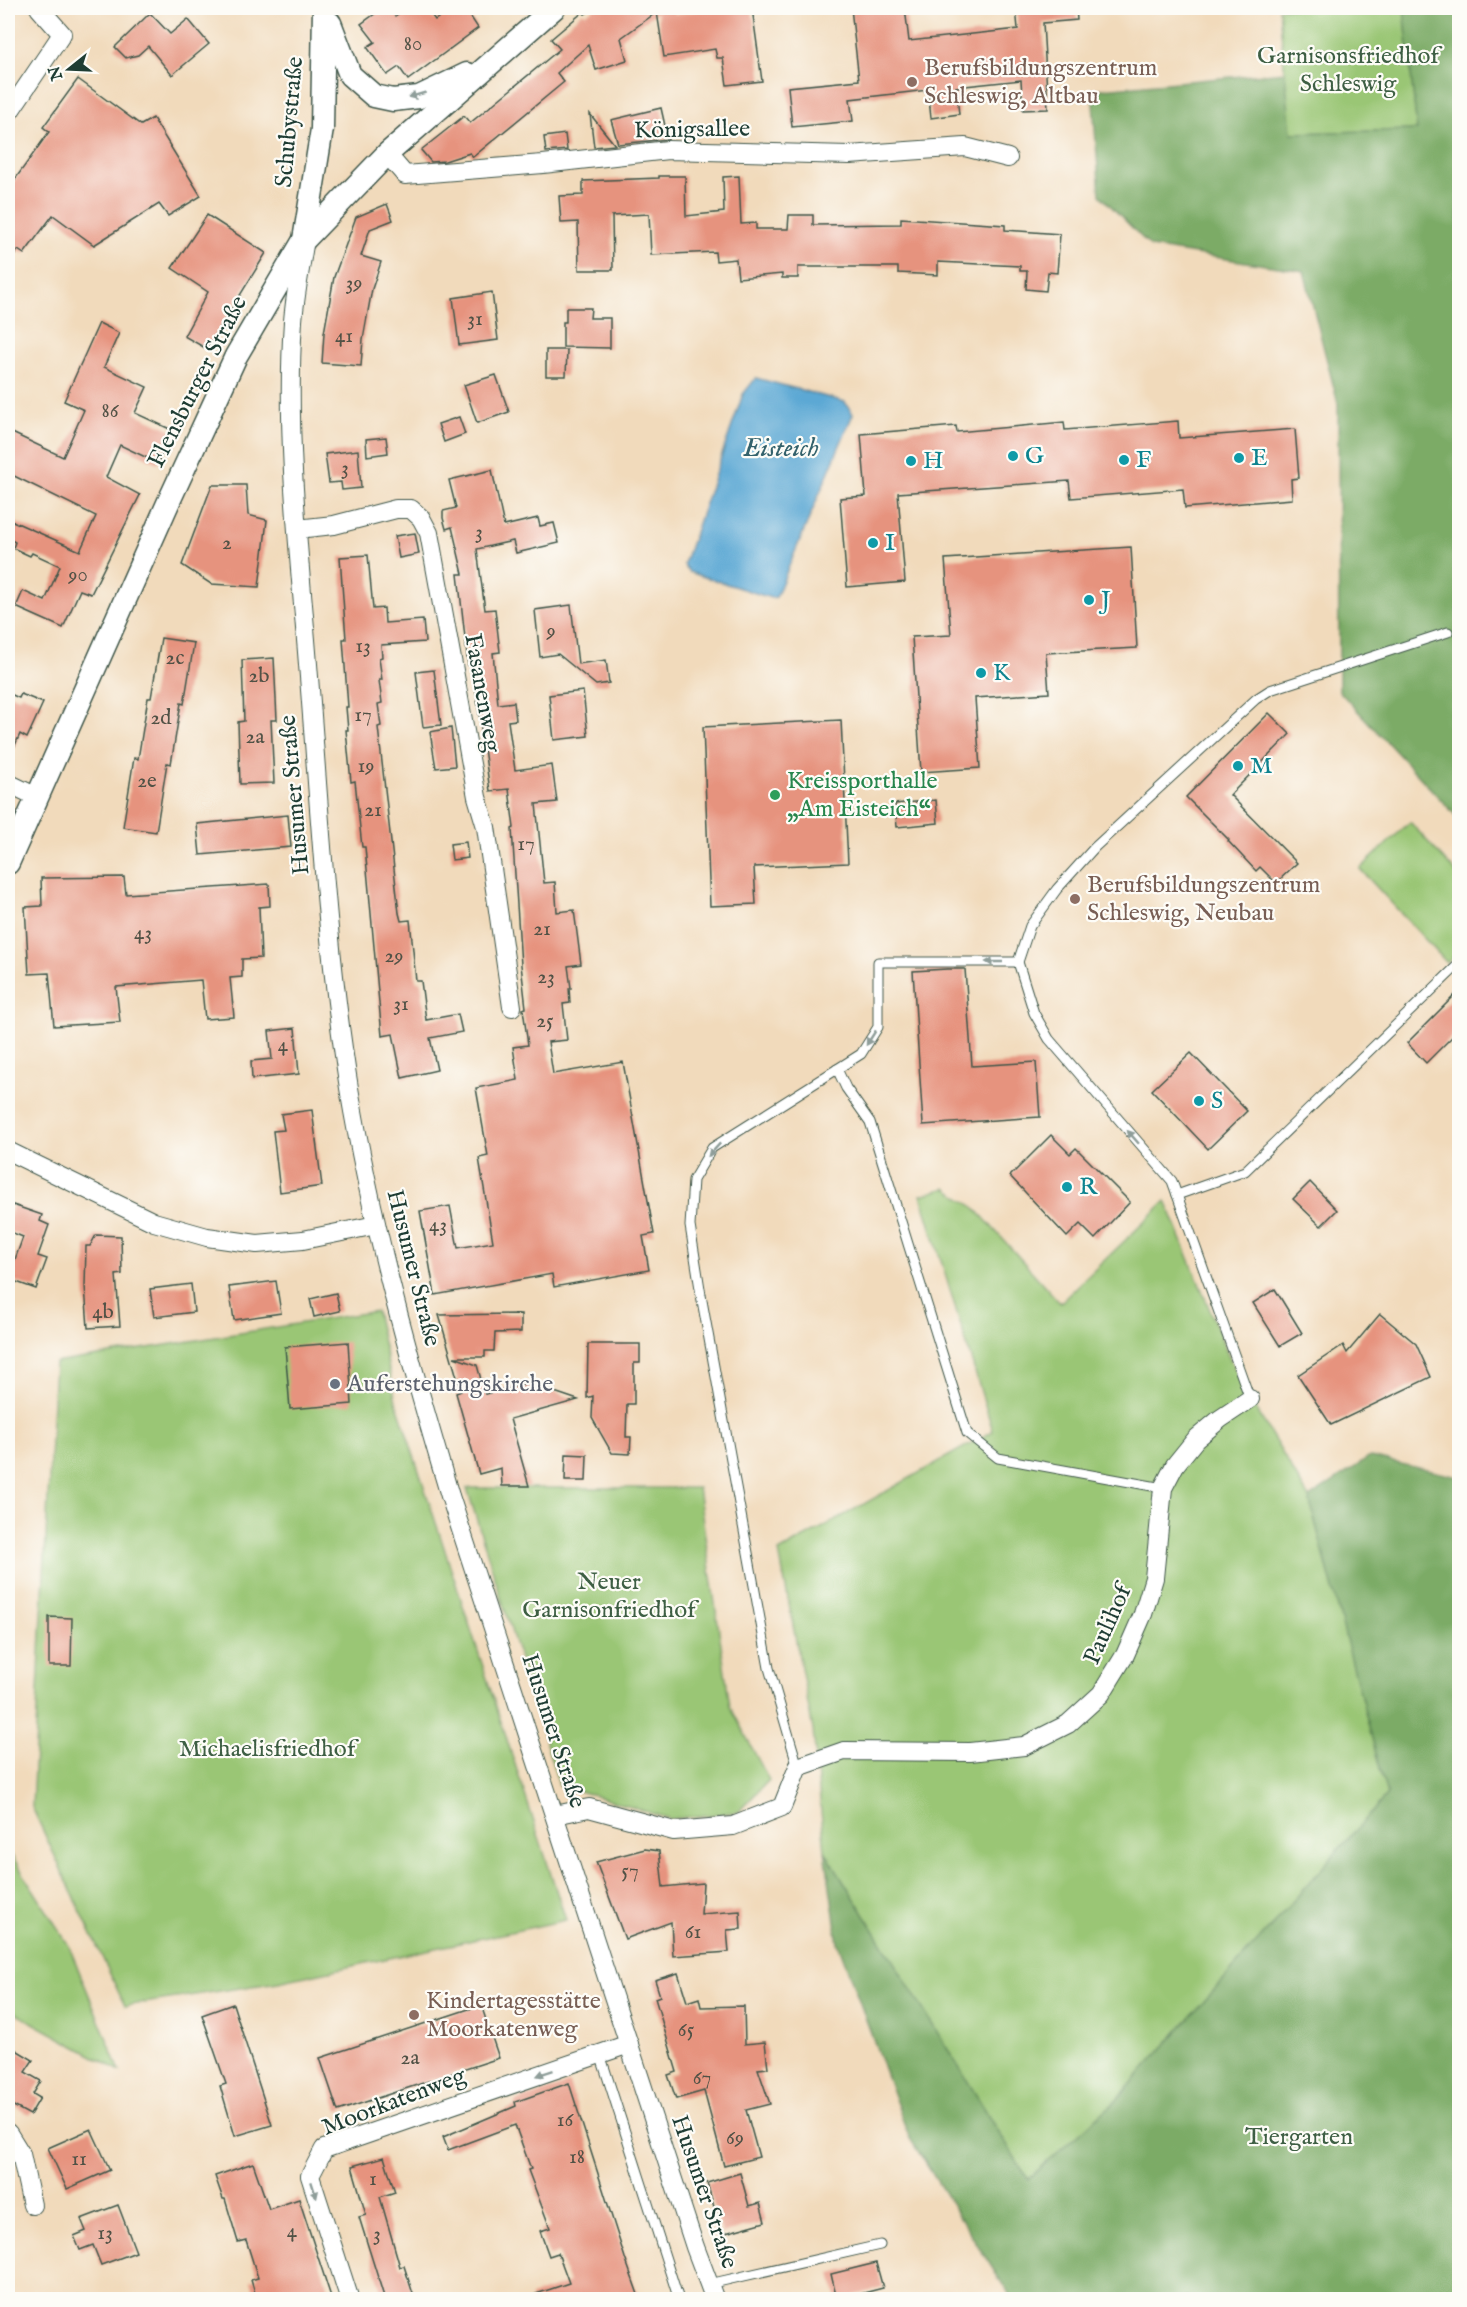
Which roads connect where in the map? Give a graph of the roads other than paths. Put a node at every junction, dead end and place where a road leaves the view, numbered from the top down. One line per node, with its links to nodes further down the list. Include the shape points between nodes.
1 (39, 8): 5 (street, via 62,34)
2 (324, 8): 4 (street, one-way to 2, via 419,97 393,100 374,96 350,75); 8 (street, Schubystraße, via 322,129)
3 (554, 8): 4 (street, Flensburger Straße)
4 (490, 63): 6 (street, Flensburger Straße)
5 (10, 111)
6 (387, 154): 7 (street, Königsallee, via 405,175 668,150 849,155 965,147); 8 (street, Flensburger Straße)
7 (1008, 158)
8 (304, 240): 9 (street, Husumer Straße, via 293,319 291,408); 12 (street, Flensburger Straße, via 236,356)
9 (297, 529): 16 (street, Fasanenweg, via 411,509 429,534 477,797 486,827); 20 (street, Husumer Straße, via 330,937 349,1088)
10 (1448, 632): 14 (lane, via 1270,690 1256,699 1087,855 1057,888 1030,926)
11 (8, 783): 12 (street)
12 (38, 797): 13 (street, Flensburger Straße)
13 (8, 864)
14 (1018, 962): 17 (lane, one-way to 17, via 878,962 878,1027 861,1054); 19 (lane, one-way to 14, via 1172,1181 1049,1039 1034,1014)
15 (1460, 963): 19 (lane, via 1245,1172)
16 (512, 1006)
17 (837, 1069): 22 (lane, via 870,1122 967,1433 998,1458); 23 (lane, one-way to 23, via 712,1148 693,1179 690,1226 770,1668)
18 (10, 1157): 20 (street, via 154,1222 207,1237 256,1244 303,1240)
19 (1178, 1195): 21 (lane)
20 (376, 1225): 24 (street, Husumer Straße, via 447,1485)
21 (1250, 1399): 22 (street, Paulihof, via 1196,1439)
22 (1163, 1488): 23 (street, Paulihof, via 1154,1578 1143,1614 1125,1655 1101,1694 1068,1724 1024,1746 970,1752 844,1751)
23 (798, 1767): 24 (street, via 782,1807 733,1826 674,1831 589,1808)
24 (555, 1815): 25 (street, Husumer Straße)
25 (629, 2044): 26 (street, Moorkatenweg); 30 (street, Husumer Straße)
26 (600, 2054): 31 (street, Moorkatenweg, one-way to 31, via 324,2149 310,2176); 32 (lane)
27 (8, 2133): 28 (street, via 21,2154)
28 (32, 2205)
29 (880, 2245): 30 (lane)
30 (712, 2292)
31 (350, 2300)
32 (679, 2300)

